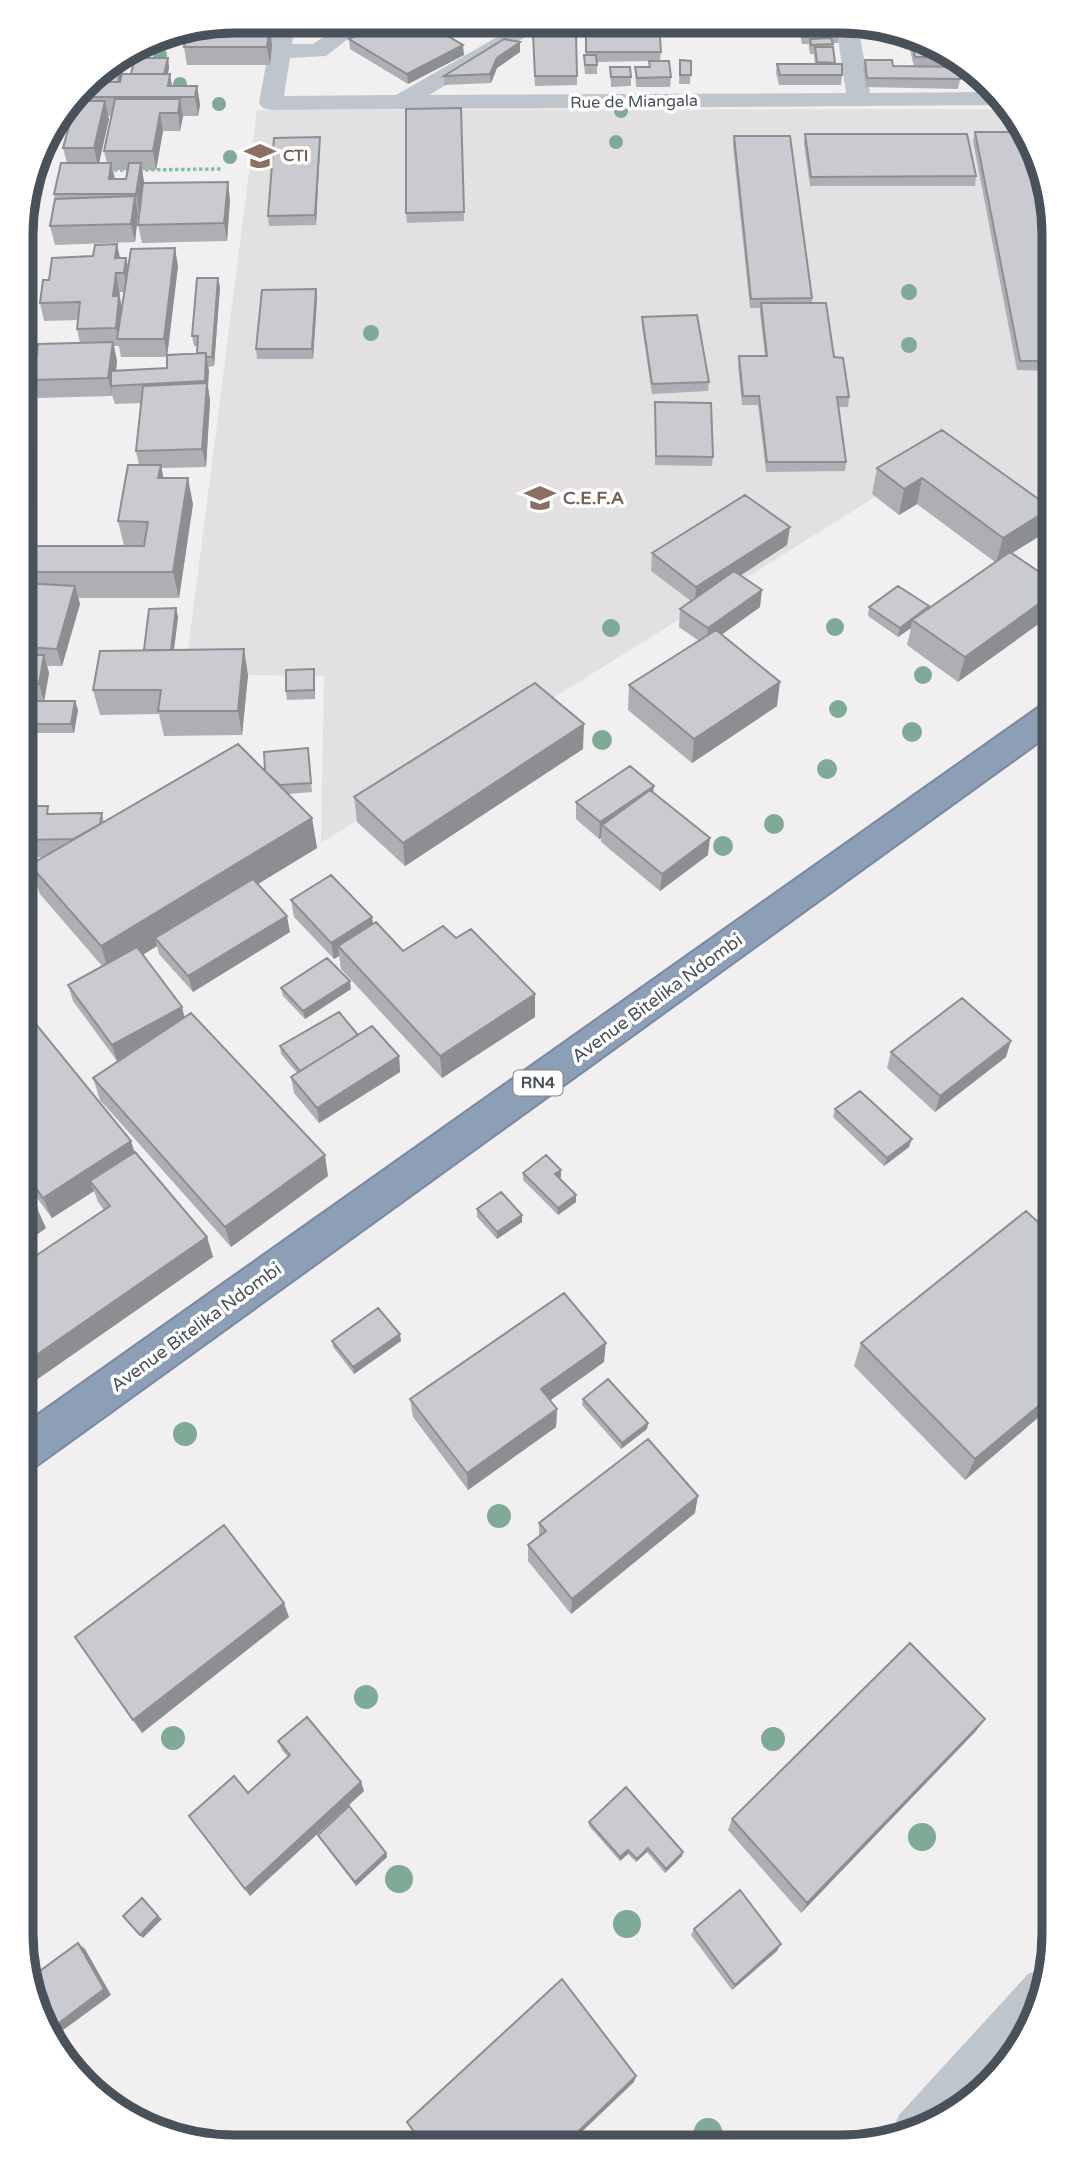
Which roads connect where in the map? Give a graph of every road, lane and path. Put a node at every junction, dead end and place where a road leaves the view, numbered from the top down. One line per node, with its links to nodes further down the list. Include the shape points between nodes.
1 (283, 33): 5 (street)
2 (343, 33): 5 (street, via 318,51)
3 (521, 33): 8 (street)
4 (848, 34): 6 (street)
5 (280, 51): 8 (street, Rue de Miangala, via 271,103)
6 (859, 99): 7 (street, Rue de Miangala); 8 (street, Rue de Miangala)
7 (989, 99)
8 (397, 104)
9 (222, 169): 10 (path)
10 (101, 170)
11 (1042, 723): 12 (highway, Avenue Bitelika Ndombi / RN4)
12 (33, 1444)
13 (1026, 2010): 14 (street)
14 (936, 2110)

